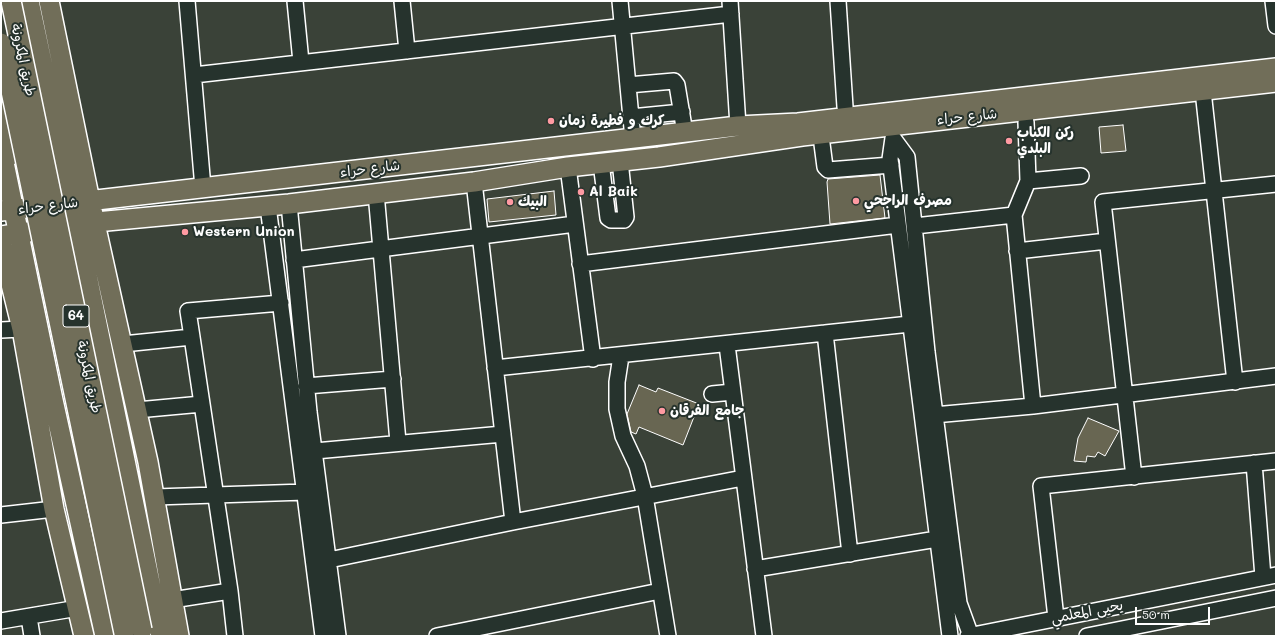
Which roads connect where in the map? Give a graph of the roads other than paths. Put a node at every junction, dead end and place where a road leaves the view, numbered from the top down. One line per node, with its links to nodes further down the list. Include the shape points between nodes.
1 (11, 1): 126 (main road, طريق المكرونة / 64, bridge)
2 (49, 1): 49 (main road)
3 (187, 1): 18 (street)
4 (296, 1): 16 (street)
5 (402, 1): 14 (street)
6 (620, 1): 12 (street)
7 (838, 1): 23 (street)
8 (1273, 1): 11 (street)
9 (34, 6): 24 (main road, via 50,140 41,154 35,157 22,157 12,151); 49 (main road)
10 (731, 8): 12 (street); 28 (street)
11 (1276, 26)
12 (622, 27): 14 (street); 20 (street)
13 (1, 43): 126 (main road, طريق المكرونة / 64, bridge)
14 (407, 51): 16 (street)
15 (1276, 58): 23 (main road, شارع حراء)
16 (301, 62): 18 (street)
17 (1276, 68): 29 (main road, شارع حراء)
18 (194, 75): 46 (street)
19 (1276, 82): 29 (main road, شارع حراء)
20 (628, 84): 25 (street, via 674,81); 26 (street)
21 (1276, 90): 22 (main road, شارع حراء)
22 (1204, 100): 27 (main road, شارع حراء); 47 (street)
23 (845, 107): 28 (main road, شارع حراء)
24 (1, 112)
25 (682, 112): 26 (street); 30 (street)
26 (631, 117): 32 (street)
27 (1026, 122): 31 (main road, شارع حراء); 41 (street)
28 (738, 126): 29 (main road, شارع حراء); 30 (main road, شارع حراء)
29 (800, 129): 35 (main road, شارع حراء)
30 (685, 133): 32 (main road, شارع حراء)
31 (893, 138): 33 (main road, شارع حراء); 38 (street); 58 (street, via 907,157)
32 (633, 139): 46 (main road, شارع حراء)
33 (822, 144): 35 (main road, شارع حراء); 38 (street, via 825,167 828,170)
34 (1, 148): 52 (main road)
35 (659, 157): 36 (main road, شارع حراء)
36 (620, 161): 37 (main road, شارع حراء); 44 (street)
37 (601, 163): 39 (main road, شارع حراء); 45 (street)
38 (891, 165): 57 (street)
39 (568, 167): 42 (main road, شارع حراء); 55 (street)
40 (1081, 176): 41 (street)
41 (1028, 181): 53 (street)
42 (474, 182): 48 (main road, شارع حراء); 60 (street)
43 (1276, 184): 47 (street)
44 (623, 186): 45 (street); 45 (street, via 626,217 624,220 608,218)
45 (604, 187)
46 (203, 188): 49 (main road, شارع حراء)
47 (1215, 190): 61 (street, via 1103,202); 83 (street)
48 (376, 193): 50 (main road, شارع حراء); 63 (street)
49 (81, 202): 52 (main road, شارع حراء); 54 (main road); 56 (main road)
50 (289, 204): 51 (main road, شارع حراء); 65 (street)
51 (268, 206): 54 (main road, شارع حراء); 67 (street)
52 (7, 211): 59 (main road)
53 (1014, 215): 58 (street); 64 (street)
54 (96, 222): 56 (main road, شارع حراء); 73 (main road)
55 (575, 224): 60 (street); 66 (street)
56 (76, 225): 59 (main road, شارع حراء); 79 (main road)
57 (898, 225): 66 (street); 68 (street)
58 (915, 226): 75 (street)
59 (10, 235): 82 (main road)
60 (481, 235): 63 (street); 78 (street)
61 (1107, 241): 64 (street); 87 (street)
62 (1, 243): 69 (main road)
63 (380, 249): 65 (street); 81 (street)
64 (1017, 251): 89 (street)
65 (294, 260): 84 (street)
66 (580, 264): 77 (street)
67 (281, 303): 72 (street, via 188,311); 91 (street)
68 (910, 324): 71 (street); 75 (street)
69 (22, 329): 70 (street); 106 (main road)
70 (1, 330)
71 (825, 333): 74 (street); 112 (street)
72 (192, 337): 73 (street); 88 (street)
73 (123, 344): 90 (main road)
74 (727, 345): 76 (street); 85 (street)
75 (921, 352): 92 (street); 111 (street)
76 (621, 356): 77 (street); 104 (street, via 617,382 617,409 623,436 637,466)
77 (593, 359): 78 (street)
78 (495, 368): 93 (street)
79 (106, 370): 82 (main road, via 81,290 67,283 55,282 45,287 40,296); 99 (main road)
80 (1276, 376): 83 (street)
81 (392, 379): 84 (street); 94 (street)
82 (50, 382): 109 (main road)
83 (1234, 382): 87 (street)
84 (306, 386): 91 (street)
85 (733, 392): 86 (street); 101 (street)
86 (712, 394)
87 (1124, 395): 89 (street); 100 (street)
88 (202, 404): 90 (street); 103 (street)
89 (1033, 406): 92 (street)
90 (137, 410): 97 (main road)
91 (302, 414): 95 (street); 102 (street)
92 (934, 415): 120 (street)
93 (503, 434): 94 (street); 108 (street)
94 (398, 442): 95 (street)
95 (315, 450): 113 (street)
96 (1276, 461): 98 (street)
97 (148, 462): 99 (main road); 105 (main road)
98 (1254, 463): 100 (street); 115 (street)
99 (127, 466): 130 (main road)
100 (1134, 477): 124 (street, via 1041,486)
101 (744, 478): 104 (street); 114 (street)
102 (305, 492): 103 (street); 133 (street)
103 (216, 494): 105 (street); 117 (street)
104 (645, 496): 108 (street); 116 (street)
105 (155, 497): 119 (main road)
106 (54, 509): 107 (street); 110 (main road)
107 (1, 516)
108 (513, 522): 113 (street)
109 (82, 532): 110 (main road); 129 (main road)
110 (62, 538): 121 (main road)
111 (937, 539): 112 (street); 122 (street)
112 (850, 554): 114 (street)
113 (329, 560): 134 (street)
114 (755, 570): 137 (street)
115 (1269, 576): 124 (street, يحيى المعلمي)
116 (660, 590): 135 (street); 136 (street)
117 (230, 591): 119 (street); 132 (street)
118 (1276, 598): 140 (street, يحيى المعلمي)
119 (172, 600): 131 (main road)
120 (959, 603): 122 (street, via 955,616); 139 (street)
121 (78, 608): 123 (street); 128 (main road)
122 (946, 611): 138 (street)
123 (29, 616): 125 (street); 127 (street)
124 (1056, 618): 139 (street, يحيى المعلمي)
125 (1, 621)
126 (133, 634)
127 (32, 636)
128 (84, 636)
129 (105, 636)
130 (161, 636)
131 (179, 636)
132 (235, 636)
133 (323, 636)
134 (338, 636)
135 (437, 636)
136 (668, 636)
137 (764, 636)
138 (950, 636)
139 (969, 636)
140 (1087, 636)

